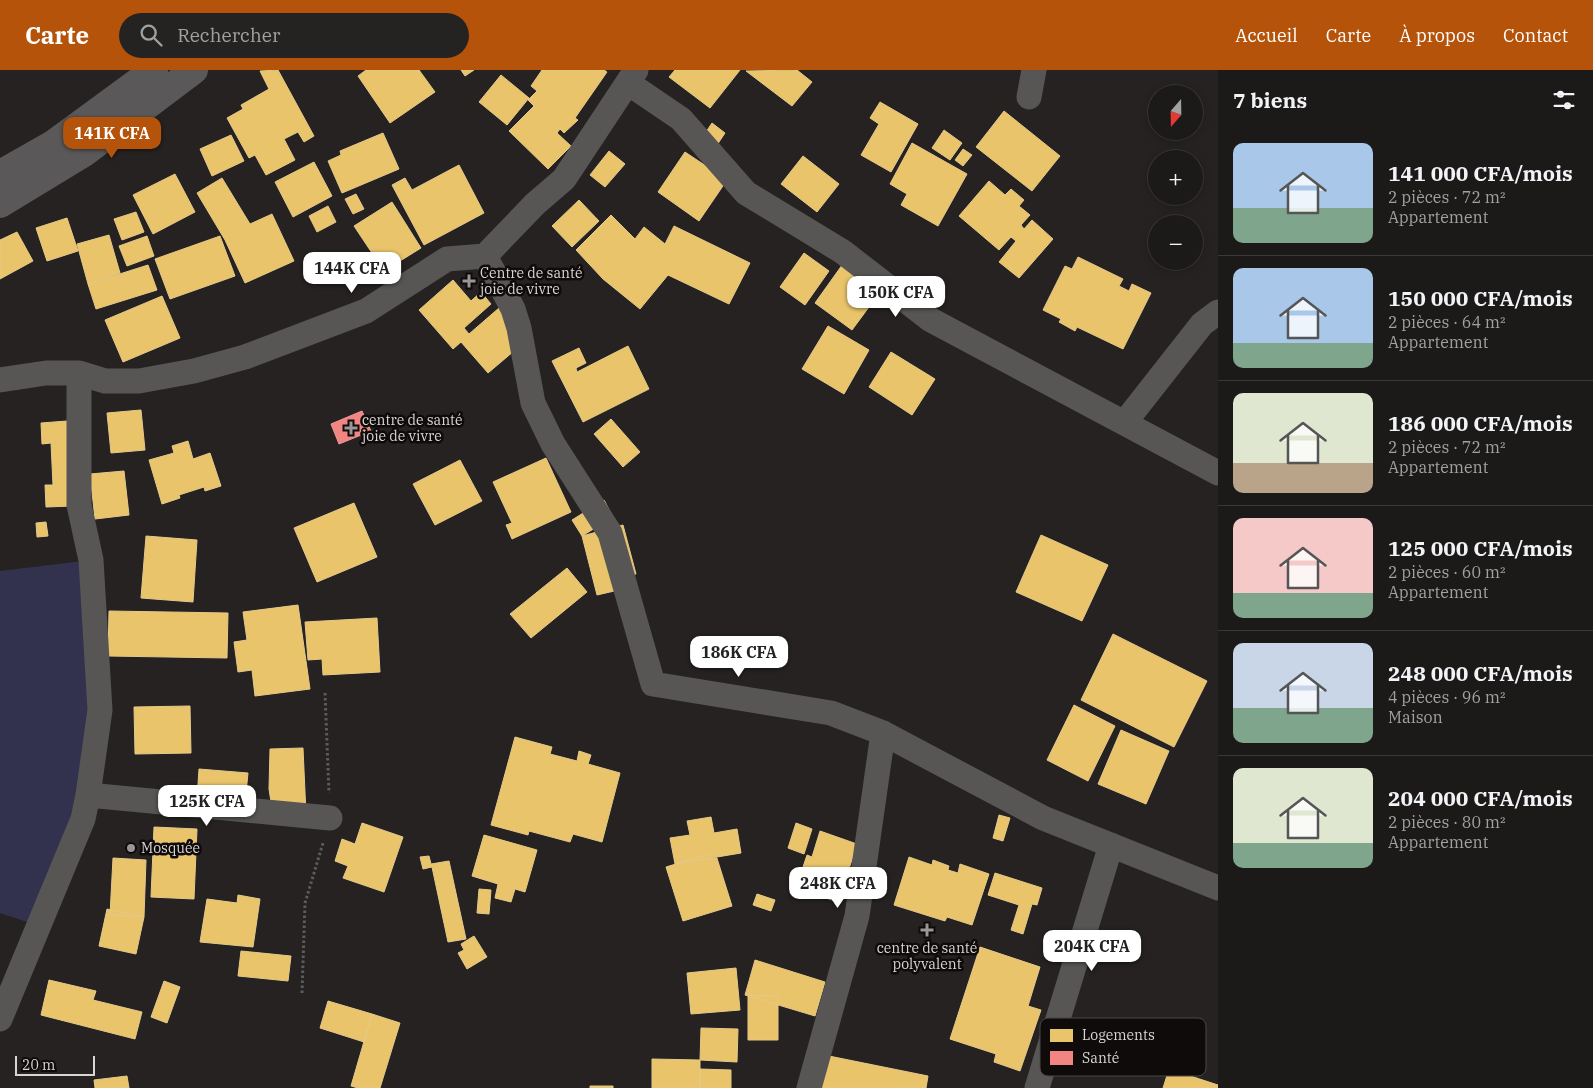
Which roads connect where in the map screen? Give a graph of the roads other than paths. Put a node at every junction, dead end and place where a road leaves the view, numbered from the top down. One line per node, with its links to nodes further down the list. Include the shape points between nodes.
1 (154, 70): 6 (main road, via 53,144)
2 (194, 70): 7 (main road, via 84,153)
3 (1034, 70): 5 (street)
4 (632, 77): 8 (street, via 564,180 535,204); 12 (street, via 681,119 746,194 843,252 931,320)
5 (1029, 96)
6 (0, 174)
7 (0, 204)
8 (485, 256): 10 (street, via 447,259 366,310 244,357 194,371 139,381 105,381); 14 (street, via 513,309 533,403 553,444 610,532 653,684 831,713)
9 (1218, 312): 12 (street, via 1202,324)
10 (79, 373): 11 (street, via 46,373); 15 (street, via 79,506 91,560 100,710)
11 (0, 380)
12 (1125, 422): 13 (street)
13 (1218, 473)
14 (883, 733): 17 (street, via 1043,818); 22 (street, via 857,916)
15 (88, 795): 16 (street); 20 (street, via 83,819)
16 (330, 818)
17 (1111, 845): 18 (street); 19 (street)
18 (1218, 888)
19 (1058, 1018)
20 (0, 1019)
21 (1041, 1076): 23 (street)
22 (809, 1088)
23 (1037, 1088)

